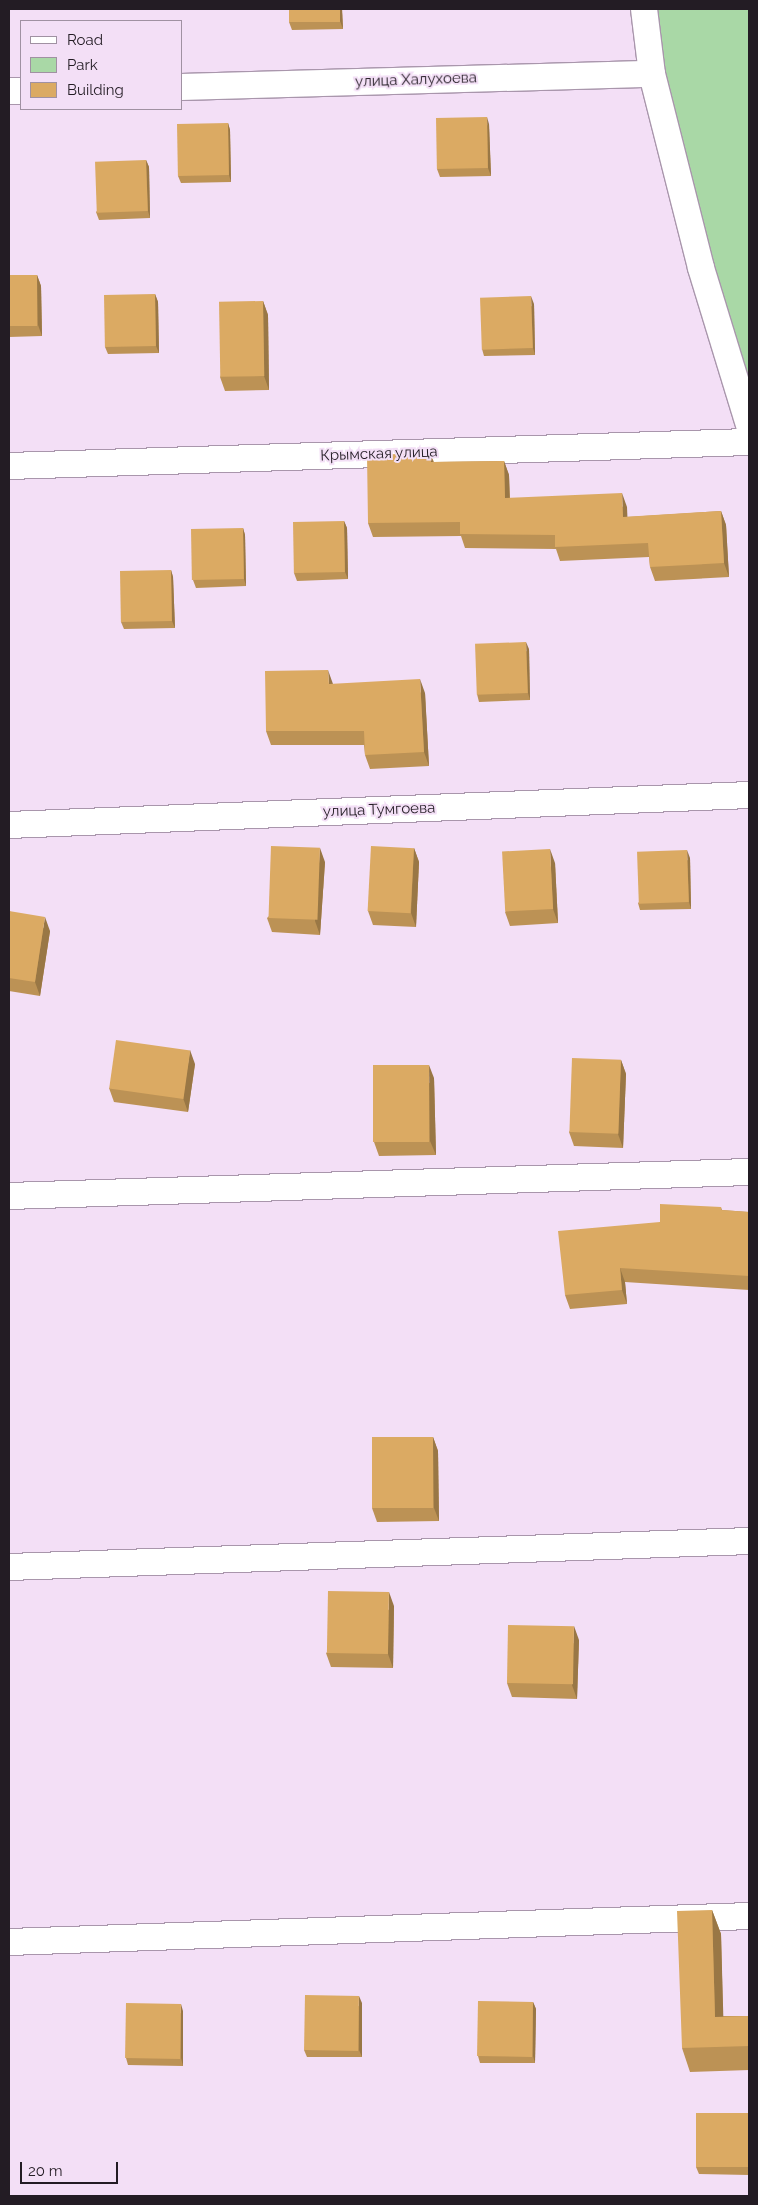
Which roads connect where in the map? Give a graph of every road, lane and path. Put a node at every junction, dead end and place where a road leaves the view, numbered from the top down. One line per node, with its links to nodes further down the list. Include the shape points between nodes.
1 (644, 9): 2 (street)
2 (652, 74): 3 (street, улица Халухоева); 4 (street, via 701,268)
3 (182, 86)
4 (749, 425)
5 (749, 442): 6 (street, Крымская улица)
6 (9, 466)
7 (749, 795): 8 (street, улица Тумгоева)
8 (9, 825)
9 (749, 1172): 10 (street)
10 (9, 1196)
11 (749, 1541): 12 (street)
12 (9, 1567)
13 (749, 1916): 14 (street)
14 (9, 1942)

